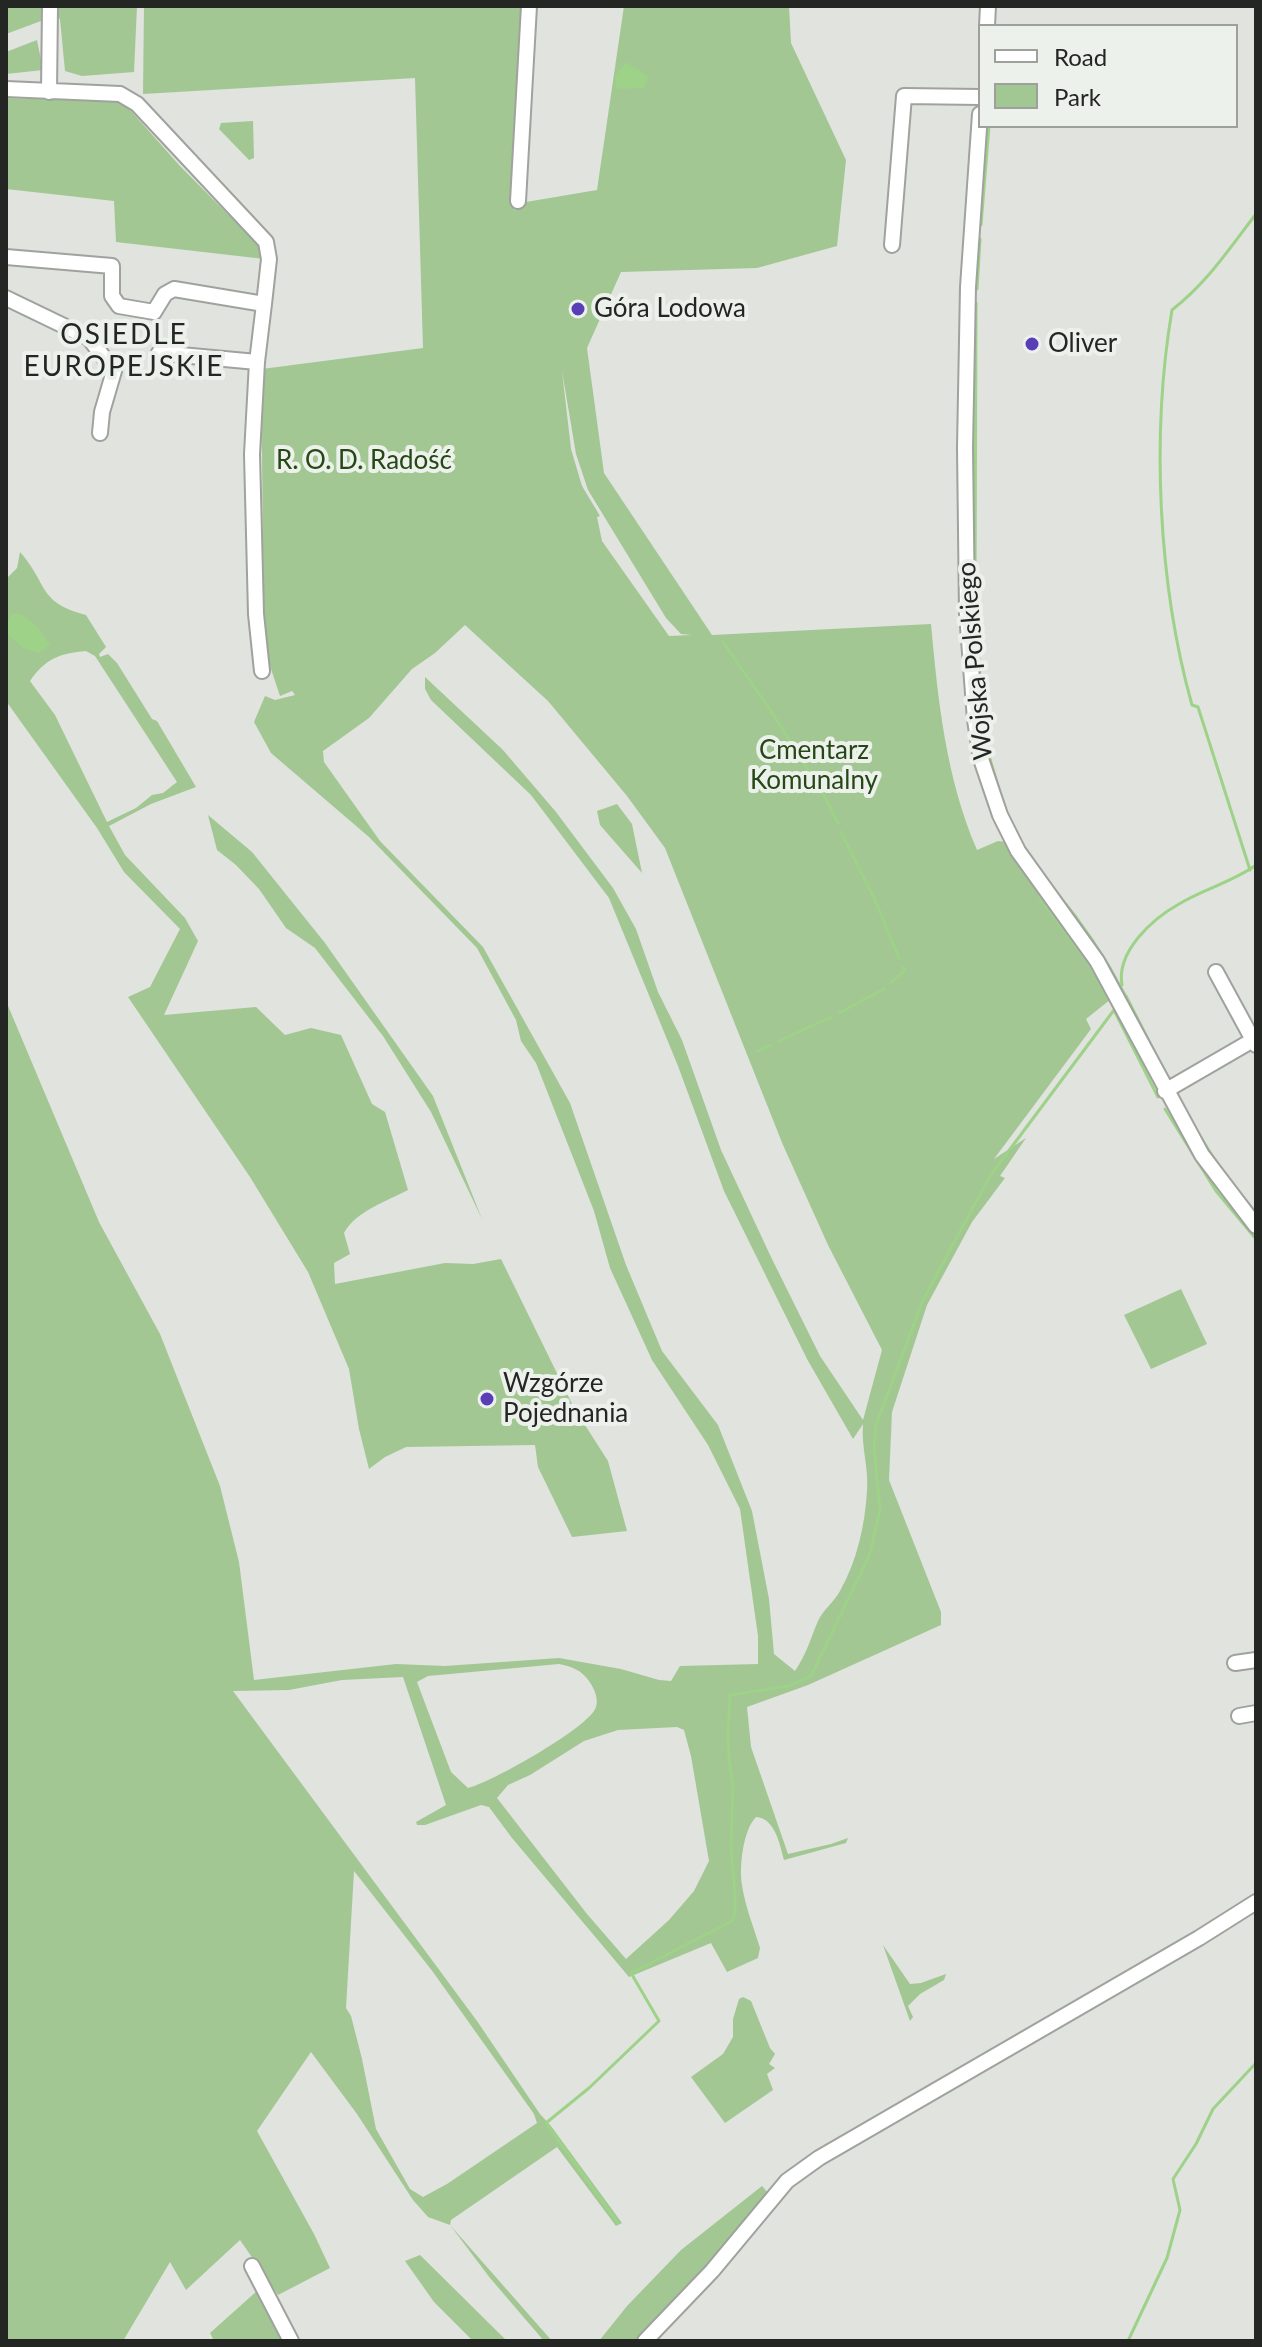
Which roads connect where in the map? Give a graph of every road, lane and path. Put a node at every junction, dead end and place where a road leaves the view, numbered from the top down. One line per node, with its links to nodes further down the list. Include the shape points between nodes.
1 (50, 6): 4 (street)
2 (529, 6): 7 (street)
3 (6, 89): 4 (street)
4 (49, 92): 11 (street, via 120,94 137,104 266,242)
5 (978, 97): 8 (street, via 904,96)
6 (979, 128): 18 (street, Wojska Polskiego, via 965,377 966,609 979,748 1008,833 1028,869 1102,969)
7 (518, 201)
8 (892, 245)
9 (6, 257): 11 (street, via 112,266 112,296 119,306 154,312 174,289)
10 (6, 298): 14 (street, via 89,338 114,371)
11 (264, 304): 13 (street)
12 (159, 353): 13 (street)
13 (257, 362): 15 (street, via 252,454)
14 (100, 433)
15 (262, 671)
16 (1216, 972): 17 (street)
17 (1254, 1042): 18 (street)
18 (1165, 1091): 19 (street, Wojska Polskiego, via 1208,1165)
19 (1256, 1226)
20 (1256, 1660): 21 (street)
21 (1235, 1663)
22 (1256, 1713): 23 (street)
23 (1239, 1716)
24 (1256, 1902): 27 (street, via 819,2158 787,2181)
25 (252, 2266): 26 (street)
26 (291, 2341)
27 (645, 2341)

